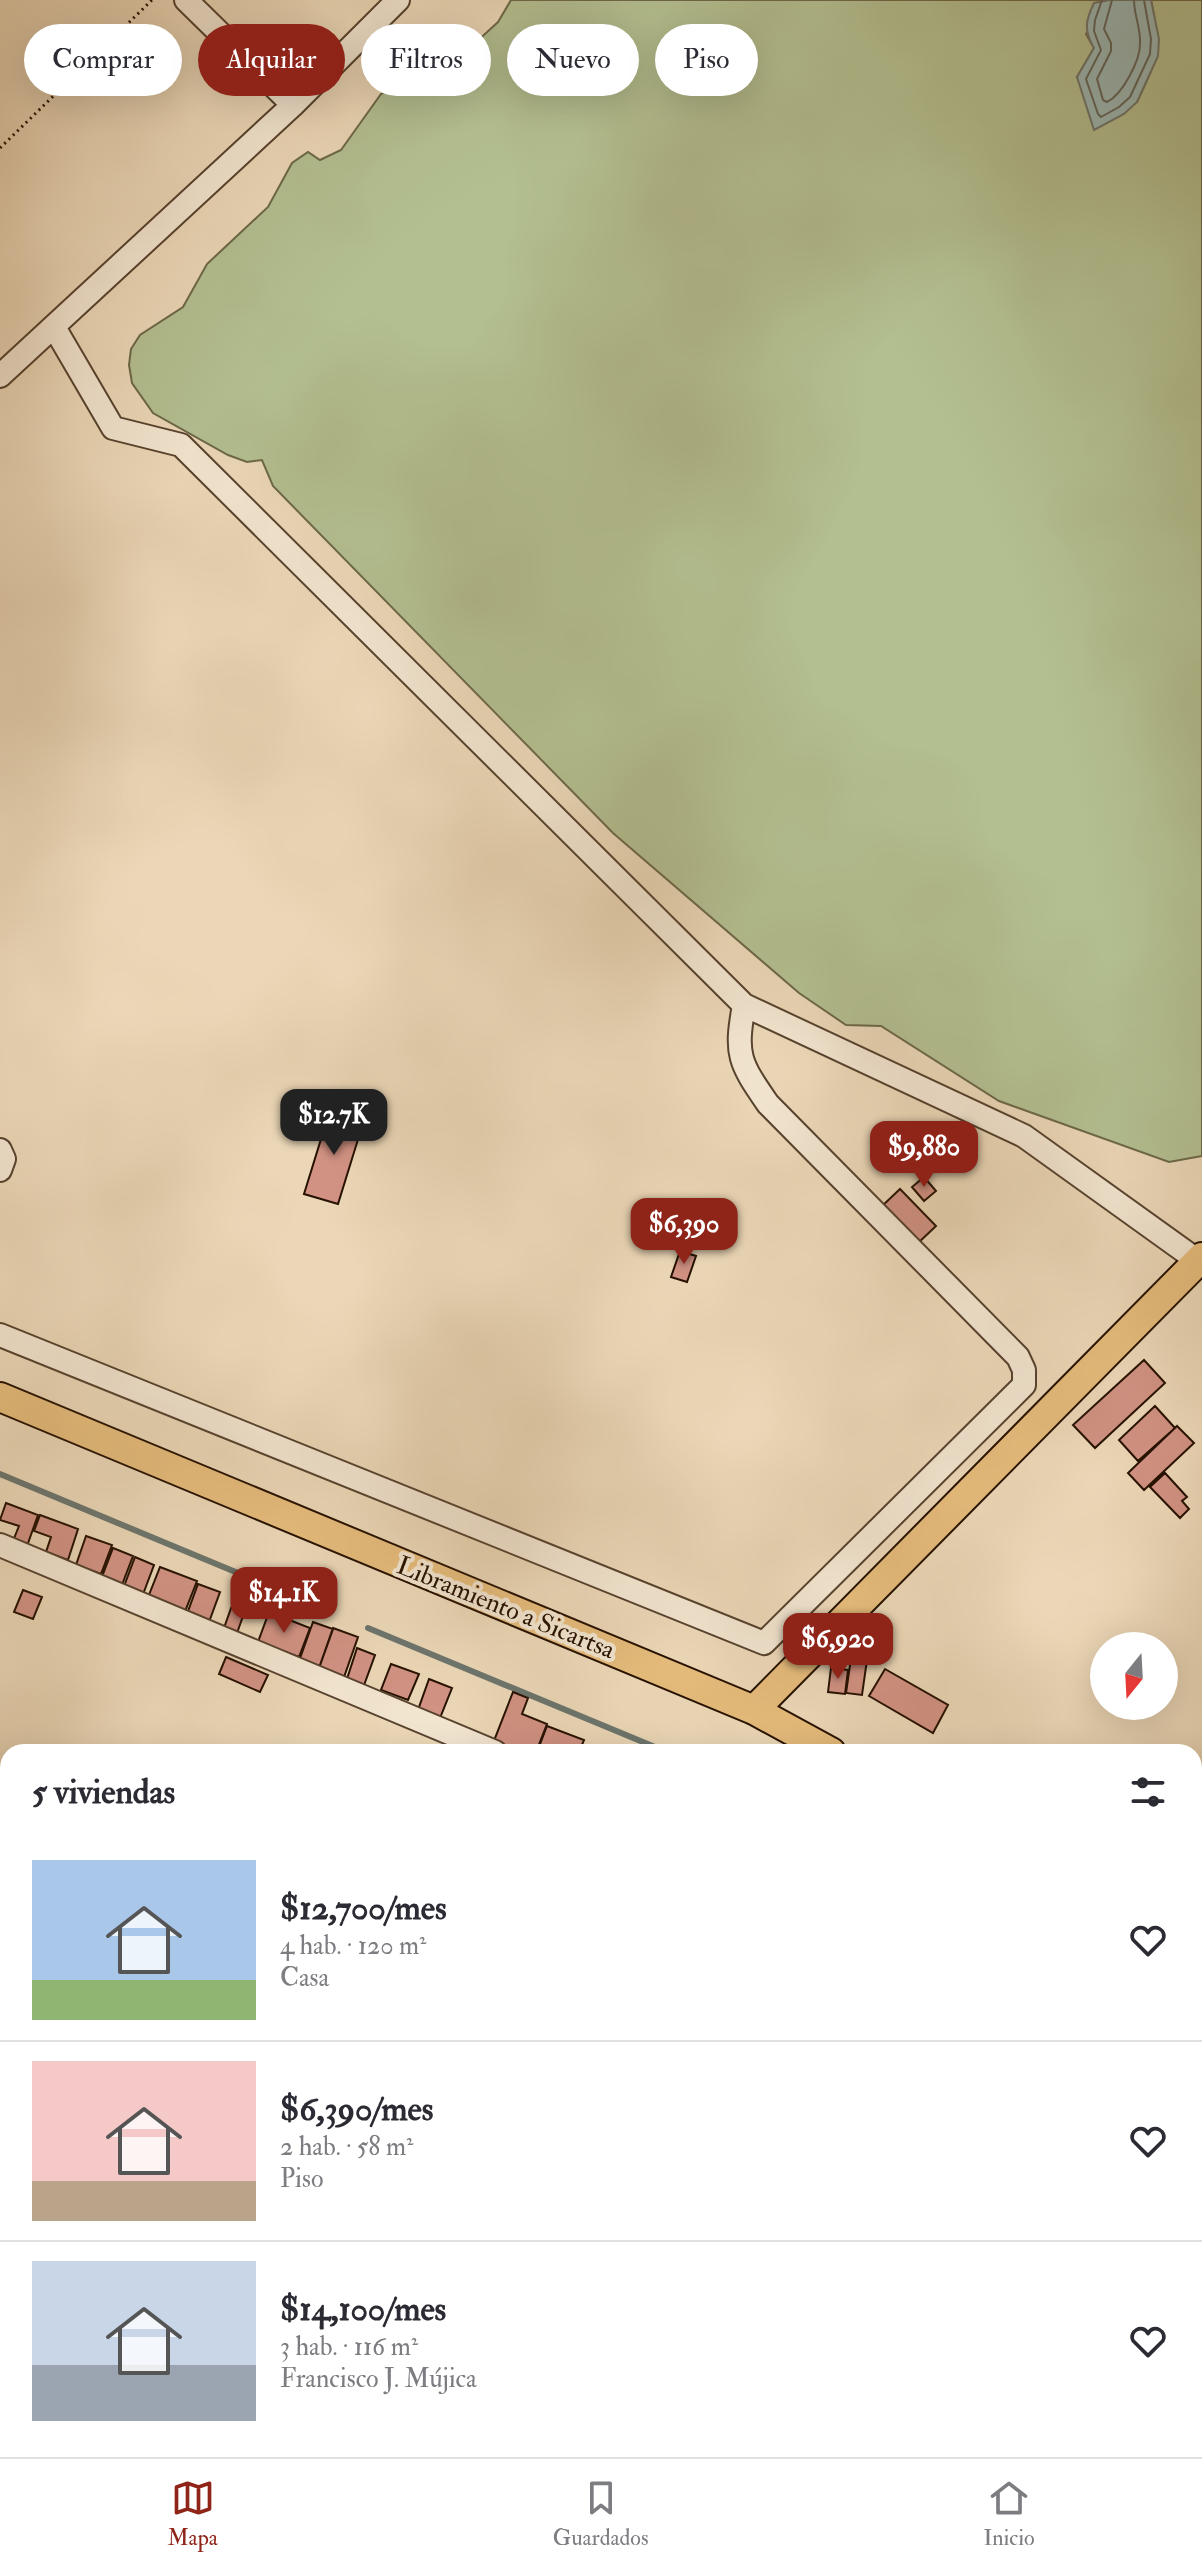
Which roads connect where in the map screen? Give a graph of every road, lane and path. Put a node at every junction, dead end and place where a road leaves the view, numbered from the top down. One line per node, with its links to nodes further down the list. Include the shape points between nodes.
1 (152, 0): 5 (path)
2 (186, 0): 4 (street)
3 (398, 0): 4 (street)
4 (293, 105): 6 (street)
5 (0, 148)
6 (54, 327): 7 (street); 8 (street, via 113,428 181,445)
7 (0, 376)
8 (744, 1005): 11 (street, via 1024,1136); 12 (street, via 738,1043 747,1073 768,1104 1018,1357 1024,1370 1024,1385 764,1643)
9 (0, 1150): 10 (street)
10 (0, 1170)
11 (1200, 1259): 15 (main road)
12 (0, 1335)
13 (0, 1397): 15 (main road, Libramiento a Sicartsa)
14 (0, 1545): 16 (street)
15 (754, 1710): 17 (main road, Libramiento a Sicartsa)
16 (476, 1744)
17 (816, 1744)

